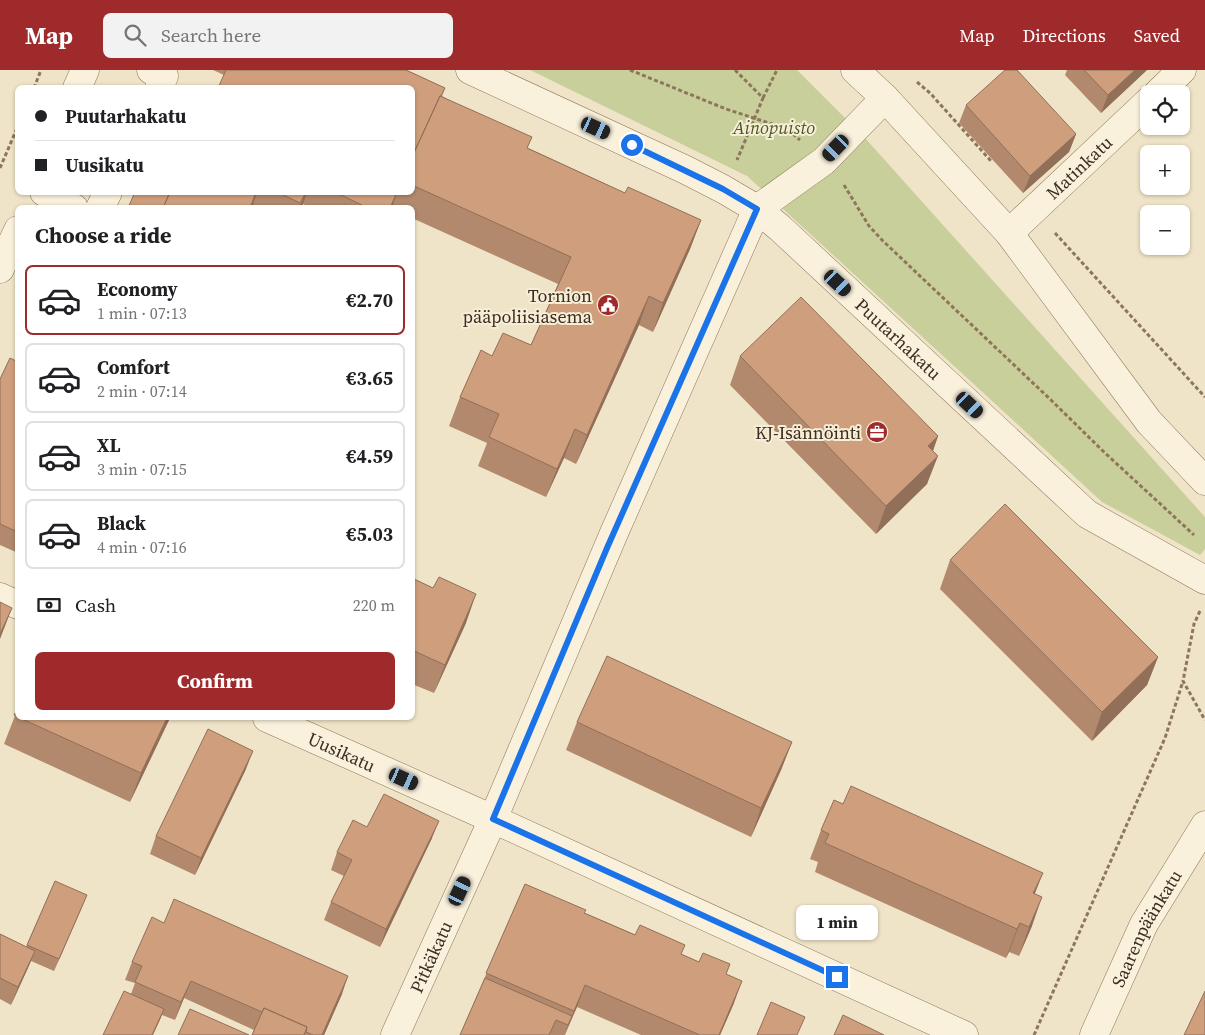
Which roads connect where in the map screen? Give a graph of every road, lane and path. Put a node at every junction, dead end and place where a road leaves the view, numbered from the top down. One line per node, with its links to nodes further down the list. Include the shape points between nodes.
1 (41, 70): 10 (path)
2 (84, 70): 11 (street)
3 (151, 70): 12 (street, via 164,76)
4 (470, 70): 23 (street, Puutarhakatu, via 686,170)
5 (630, 70): 17 (path)
6 (735, 70): 14 (path)
7 (777, 70): 14 (path)
8 (856, 70): 15 (street)
9 (1182, 70): 13 (street)
10 (35, 85)
11 (78, 85)
12 (160, 85)
13 (1166, 85)
14 (763, 98): 17 (path)
15 (885, 98): 19 (street); 24 (street)
16 (1140, 109): 24 (street, Matinkatu)
17 (754, 119): 19 (path, via 787,129)
18 (15, 133): 20 (path)
19 (824, 161): 23 (street); 28 (path, via 842,181 868,226)
20 (0, 168)
21 (50, 195): 22 (street)
22 (68, 205)
23 (757, 209): 29 (street, Puutarhakatu, via 1087,514); 36 (street, Pitkäkatu, via 610,542)
24 (1009, 233): 27 (street, via 1149,422)
25 (15, 236): 26 (street)
26 (0, 269)
27 (1205, 481)
28 (1198, 538)
29 (1205, 580)
30 (0, 597): 31 (street)
31 (15, 604)
32 (1201, 608): 33 (path, via 1194,624)
33 (1183, 682): 35 (path); 40 (path, via 1165,738)
34 (271, 720): 36 (street, Uusikatu)
35 (1205, 720)
36 (493, 819): 38 (street, Pitkäkatu); 39 (street, Uusikatu)
37 (1205, 825): 41 (street, Saarenpäänkatu, via 1144,924)
38 (395, 1035)
39 (964, 1035)
40 (1034, 1035)
41 (1094, 1035)

